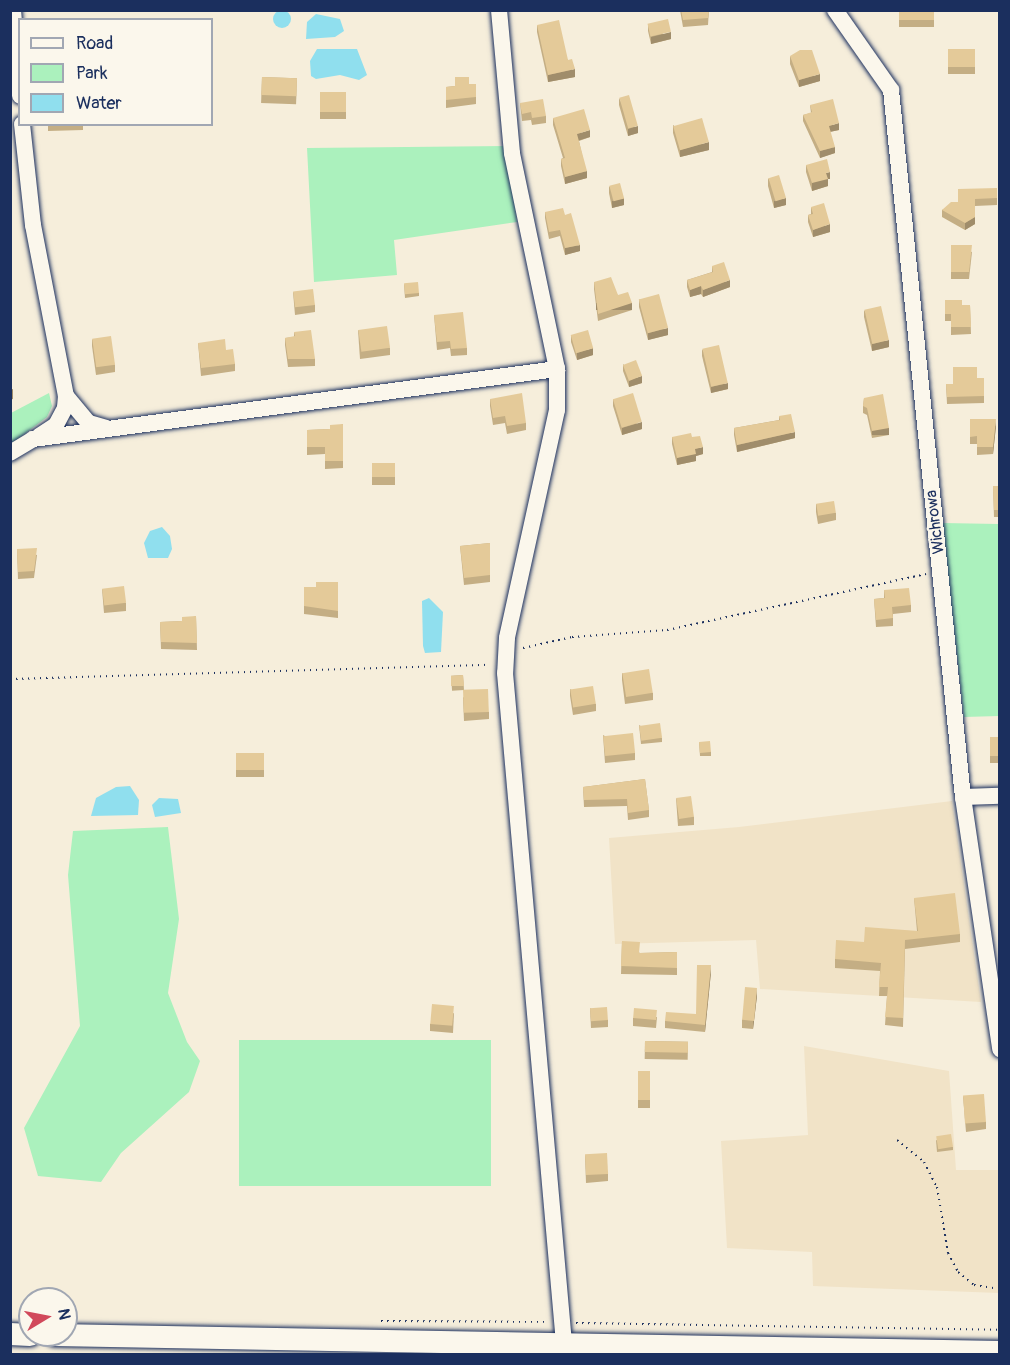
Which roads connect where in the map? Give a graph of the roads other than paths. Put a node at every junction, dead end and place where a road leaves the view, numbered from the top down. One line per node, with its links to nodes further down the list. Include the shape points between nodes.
1 (13, 10): 4 (street)
2 (499, 10): 6 (street, via 512,153)
3 (835, 10): 12 (street, Wichrowa, via 891,90)
4 (18, 71)
5 (22, 126): 7 (street, via 33,225)
6 (557, 369): 8 (street); 15 (street, via 559,392 549,455 506,657)
7 (66, 396): 8 (street, via 89,423); 9 (street, via 56,425)
8 (109, 429): 9 (street)
9 (33, 439): 10 (street)
10 (10, 453)
11 (999, 796): 12 (street)
12 (963, 797): 13 (street, Wichrowa)
13 (999, 1049)
14 (78, 1335): 15 (street)
15 (564, 1344): 16 (street)
16 (999, 1352)

